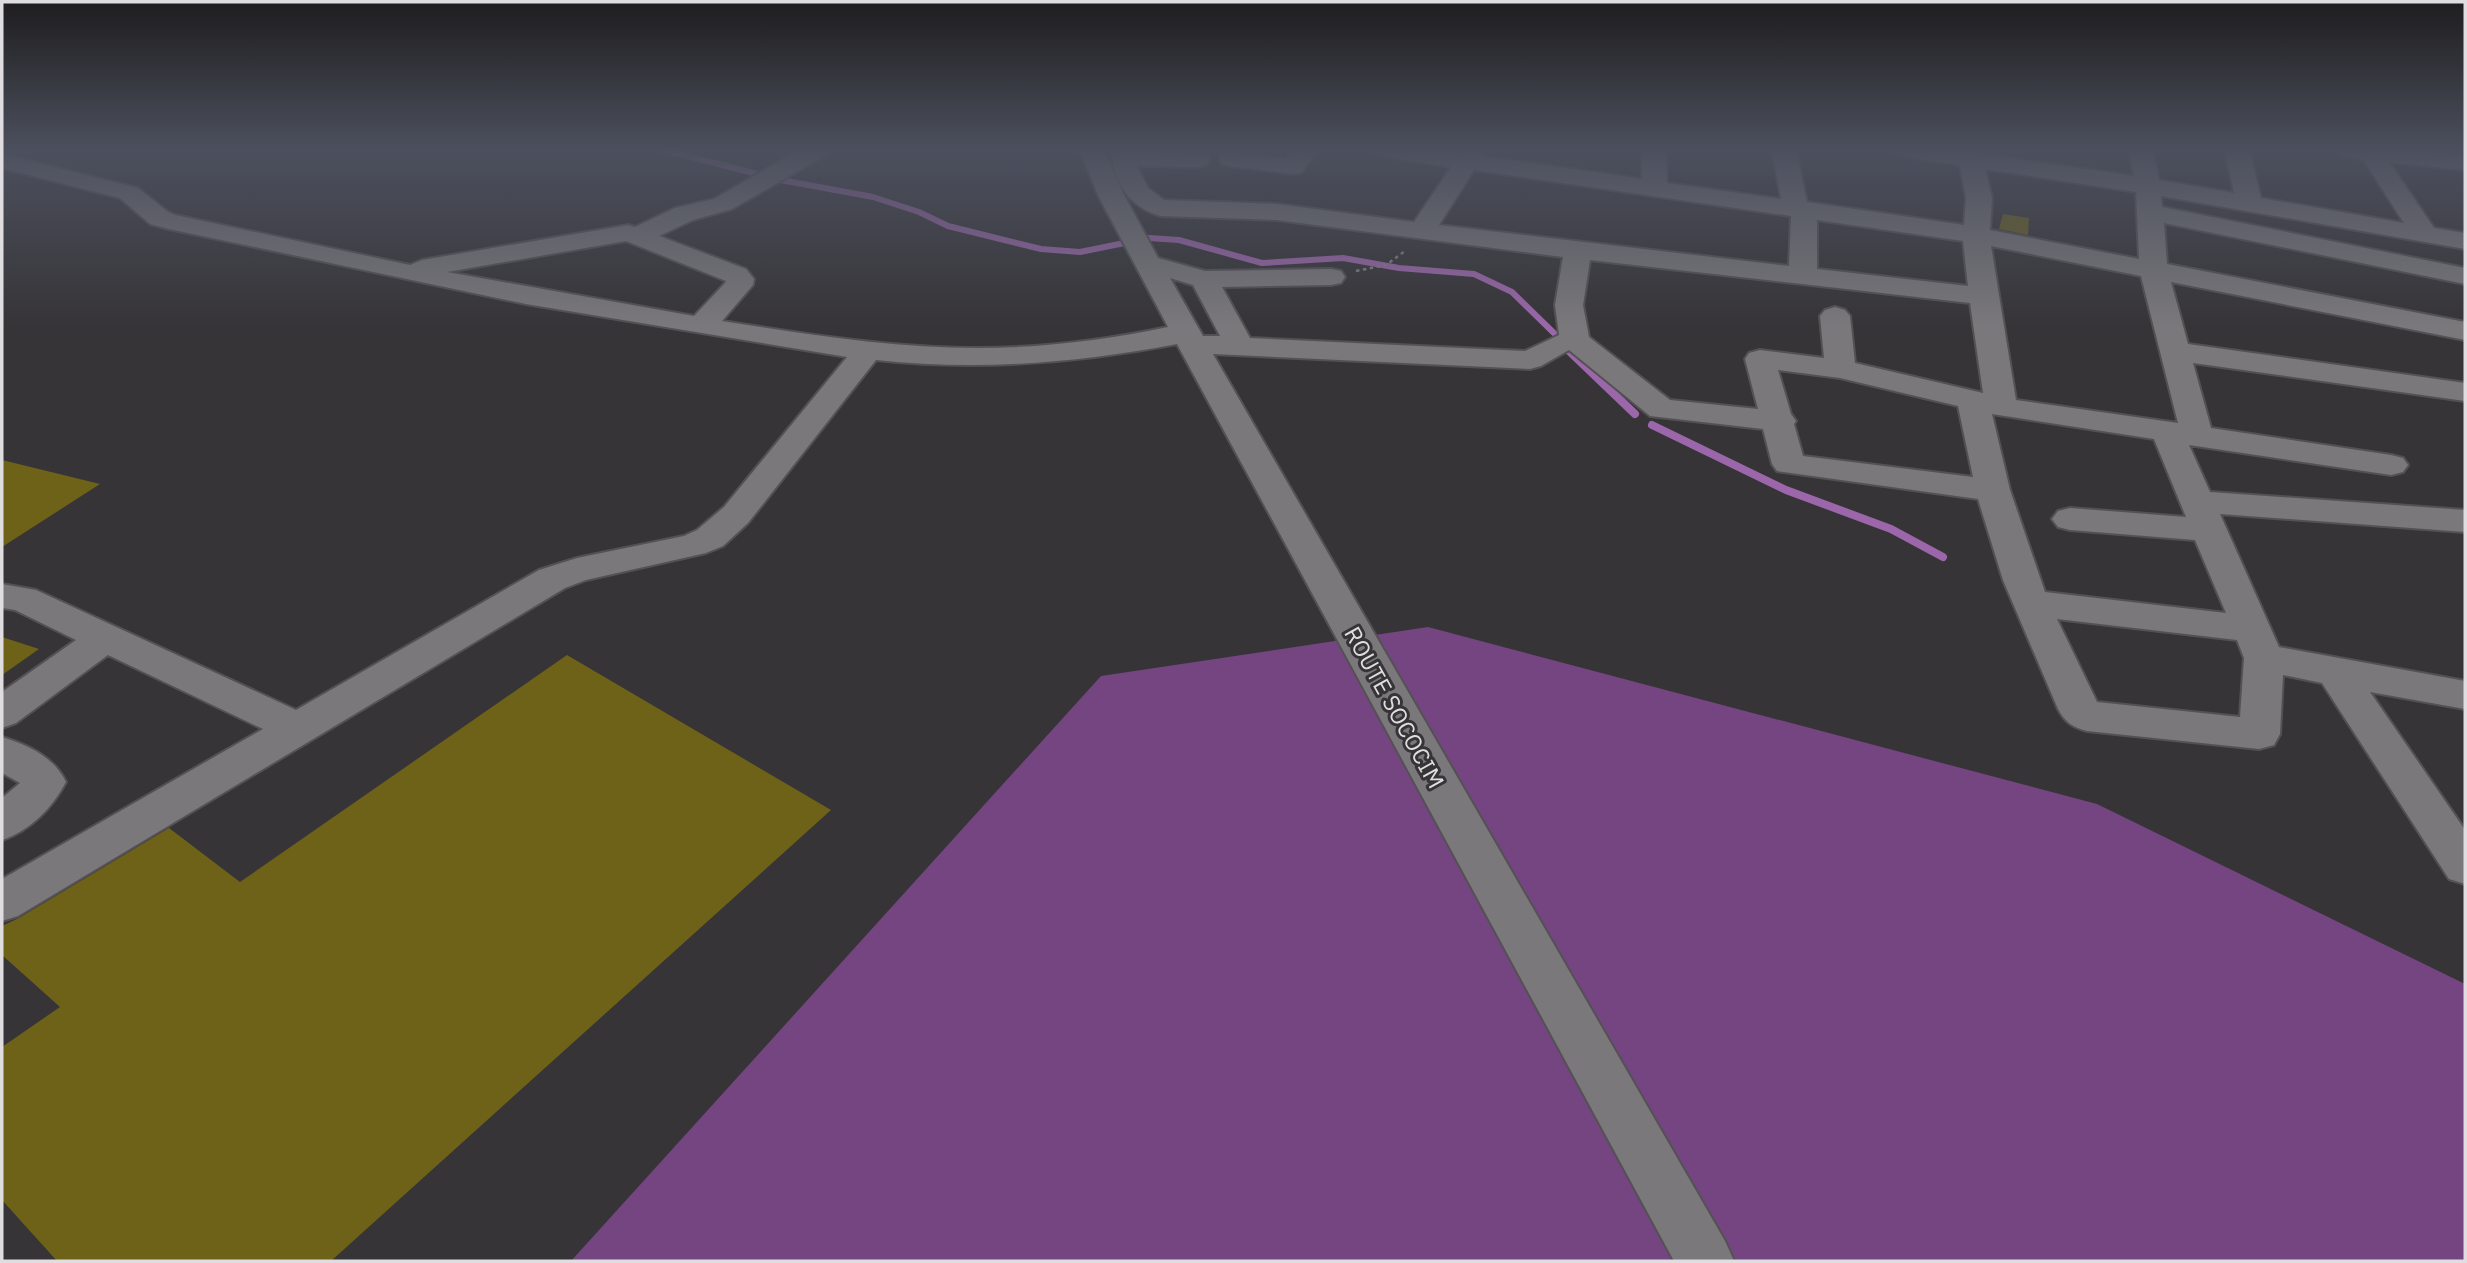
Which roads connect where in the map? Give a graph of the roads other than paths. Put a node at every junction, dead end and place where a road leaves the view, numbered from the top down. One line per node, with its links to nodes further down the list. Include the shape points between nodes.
1 (1799, 208): 26 (street)
2 (150, 209): 23 (street, via 169,221)
3 (689, 209): 14 (street)
4 (704, 209): 14 (street)
5 (1118, 209): 20 (street, ROUTE SOCOCIM)
6 (1185, 209): 15 (street, via 1277,212)
7 (1436, 209): 15 (street)
8 (1805, 209): 18 (street)
9 (1978, 209): 18 (street)
10 (2150, 209): 22 (street)
11 (2190, 209): 24 (street)
12 (2283, 209): 16 (street)
13 (2407, 209): 16 (street)
14 (684, 214): 17 (street)
15 (1423, 229): 21 (street)
16 (2425, 234): 19 (street)
17 (639, 235): 23 (street, via 617,233); 30 (street, via 740,279)
18 (1976, 235): 22 (street); 28 (street)
19 (2465, 241)
20 (1139, 248): 27 (street); 32 (street, ROUTE SOCOCIM)
21 (1578, 251): 26 (street); 33 (street, via 1569,305)
22 (2154, 271): 31 (street); 36 (street)
23 (398, 272): 30 (street)
24 (2465, 276)
25 (1331, 277): 27 (street)
26 (1803, 278): 28 (street)
27 (1204, 279): 34 (street)
28 (1983, 296): 39 (street)
29 (1835, 316): 37 (street)
30 (701, 326): 35 (street)
31 (2465, 331)
32 (1189, 338): 34 (street); 35 (street, via 1031,355); 59 (street, ROUTE SOCOCIM)
33 (1575, 340): 34 (street, via 1530,360); 40 (street, via 1661,409)
34 (1240, 346)
35 (869, 350): 54 (street, via 736,515 710,538 552,579)
36 (2173, 351): 38 (street); 41 (street)
37 (1840, 369): 39 (street); 40 (street, via 1761,358)
38 (2465, 392)
39 (1987, 404): 41 (street); 43 (street)
40 (1780, 421): 43 (street, via 1789,464)
41 (2182, 434): 42 (street); 44 (street)
42 (2391, 465)
43 (1993, 490): 48 (street)
44 (2203, 516): 45 (street); 46 (street); 50 (street)
45 (2070, 519)
46 (2465, 521)
47 (2, 596): 49 (street, via 23,600)
48 (2032, 603): 50 (street); 50 (street, via 2078,709 2087,716 2259,734)
49 (106, 637): 53 (street); 54 (street)
50 (2258, 644): 51 (street)
51 (2335, 671): 52 (street); 57 (street)
52 (2465, 695)
53 (2, 713)
54 (298, 728): 58 (street)
55 (2, 753): 56 (street, via 41,775 44,782)
56 (2, 823)
57 (2465, 866)
58 (2, 902)
59 (1705, 1261)

